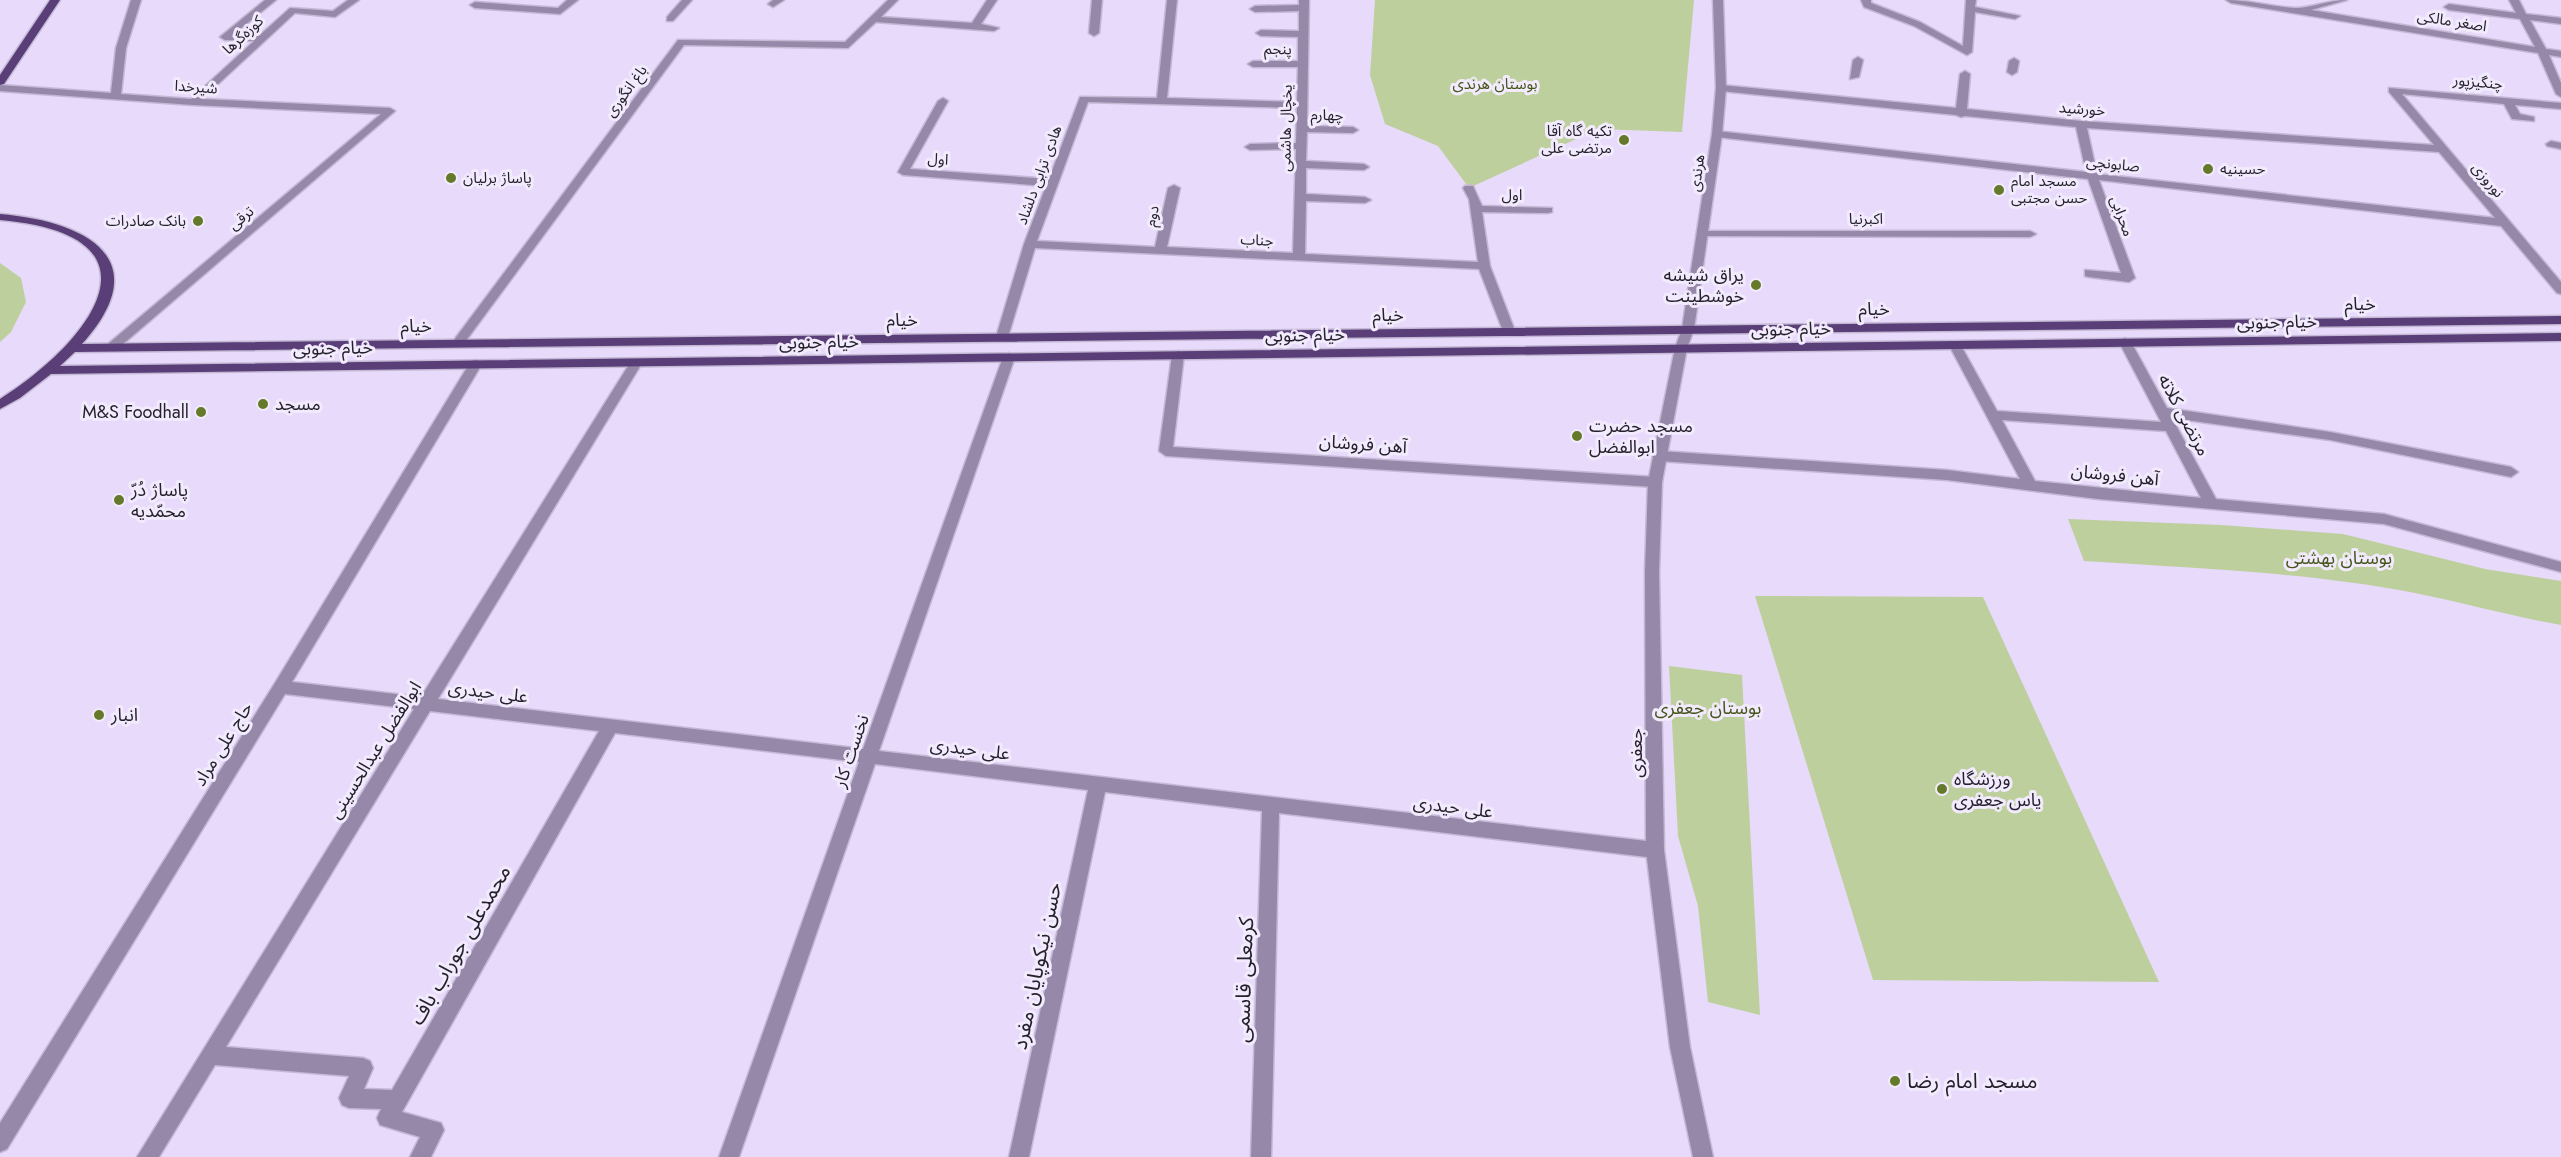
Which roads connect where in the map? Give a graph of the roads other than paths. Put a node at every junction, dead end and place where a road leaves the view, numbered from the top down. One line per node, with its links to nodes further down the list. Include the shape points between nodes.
1 (55, 0): 42 (main road)
2 (136, 0): 47 (street, via 121,48)
3 (271, 0): 32 (street, via 225,37)
4 (354, 0): 32 (street, کوزه‌گرها, via 335,14 292,10)
5 (573, 0): 17 (street, via 560,11)
6 (687, 0): 24 (street)
7 (893, 0): 25 (street, باغ انگوری)
8 (992, 0): 27 (street)
9 (1097, 0): 29 (street)
10 (1172, 0): 51 (street)
11 (1718, 0): 44 (street, هرندی)
12 (1866, 0): 18 (street, via 1867,5 1917,24 1967,52)
13 (2231, 0): 21 (street, اصغر مالکی)
14 (2342, 0): 21 (street)
15 (2514, 0): 23 (street)
16 (1304, 4): 20 (street); 31 (street, یخچال هاشمی)
17 (475, 5)
18 (1971, 5): 22 (street)
19 (2449, 7): 23 (street)
20 (1255, 9)
21 (2296, 10): 33 (street, اصغر مالکی)
22 (2015, 16)
23 (2521, 16): 26 (street); 33 (street)
24 (670, 19)
25 (873, 19): 27 (street); 90 (street, باغ انگوری, via 848,45 681,42)
26 (2561, 21)
27 (974, 27): 28 (street)
28 (994, 28)
29 (1094, 33)
30 (1260, 33): 31 (street)
31 (1303, 34): 38 (street, یخچال هاشمی)
32 (262, 38): 50 (street, کوزه‌گرها)
33 (2542, 51): 34 (street, اصغر مالکی); 46 (street)
34 (2561, 54)
35 (1858, 60): 41 (street)
36 (2014, 61): 39 (street)
37 (1253, 64): 38 (street, پنجم)
38 (1303, 64): 52 (street, یخچال هاشمی)
39 (2012, 72)
40 (1965, 74): 55 (street)
41 (1854, 77)
42 (0, 82)
43 (0, 88): 47 (street, شیرخدا)
44 (1721, 88): 55 (street, خورشید); 60 (street, هرندی)
45 (2393, 90): 49 (street, چنگیزپور); 63 (street, نوروزی)
46 (2561, 94)
47 (116, 96): 50 (street, شیرخدا)
48 (943, 100): 67 (street, اول, via 903,172)
49 (2507, 100): 53 (street, چنگیزپور); 56 (street, via 2516,117)
50 (193, 102): 54 (street, شیرخدا)
51 (1162, 102): 52 (street, هادی ترابی دلشاد); 67 (street, هادی ترابی دلشاد, via 1084,99)
52 (1302, 105): 58 (street, یخچال هاشمی)
53 (2561, 106)
54 (390, 111): 92 (street, ترقی)
55 (1961, 114): 57 (street, خورشید)
56 (2530, 119)
57 (2081, 124): 63 (street, خورشید); 66 (street, محرابی)
58 (1302, 129): 59 (street, چهارم); 61 (street, یخچال هاشمی)
59 (1353, 130)
60 (1717, 134): 66 (street, صابونچی); 76 (street, هرندی)
61 (1301, 146): 62 (street); 64 (street, یخچال هاشمی)
62 (1251, 147)
63 (2442, 149): 75 (street, نوروزی)
64 (1301, 164): 65 (street); 70 (street, یخچال هاشمی)
65 (1364, 167)
66 (2092, 176): 75 (street, صابونچی); 82 (street, محرابی, via 2129,278)
67 (1053, 183): 78 (street, هادی ترابی دلشاد)
68 (1174, 188): 79 (street, دوم)
69 (1469, 188): 72 (street)
70 (1300, 196): 71 (street); 80 (street, یخچال هاشمی)
71 (1365, 200)
72 (1475, 209): 73 (street, اول); 81 (street)
73 (1548, 210)
74 (0, 217): 93 (main road, via 23,218 73,231 103,256 109,280 101,309)
75 (2505, 223): 83 (street, نوروزی)
76 (1703, 234): 77 (street, اکبرنیا); 85 (street, هرندی)
77 (2030, 234)
78 (1030, 244): 79 (street, جناب); 87 (street, هادی ترابی دلشاد)
79 (1160, 250): 80 (street, جناب)
80 (1299, 257): 81 (street, جناب)
81 (1484, 266): 86 (street)
82 (2089, 273)
83 (2561, 290)
84 (2561, 320): 85 (main road, خیام)
85 (1688, 329): 86 (main road, خیام); 94 (street, هرندی)
86 (1509, 331): 87 (main road, خیام)
87 (1002, 337): 90 (main road, خیام)
88 (2561, 337): 89 (main road, خیام جنوبی)
89 (2125, 342): 91 (main road, خیام جنوبی); 101 (street, مرتضی کلاته)
90 (458, 343): 92 (main road, خیام)
91 (1955, 345): 94 (main road, خیام جنوبی); 102 (street)
92 (112, 347): 93 (main road, خیام)
93 (72, 348): 99 (main road)
94 (1681, 348): 95 (main road, خیام جنوبی); 104 (street, جعفری)
95 (1178, 355): 96 (main road, خیام جنوبی); 106 (street, آهن فروشان, via 1166,451)
96 (1009, 357): 97 (main road, خیام جنوبی); 113 (street, نخست کار)
97 (636, 363): 98 (main road, خیام جنوبی); 111 (street, ابوالفضل عبدالحسینی)
98 (476, 364): 99 (main road, خیام جنوبی); 110 (street, حاج علی مراد)
99 (49, 370): 100 (main road)
100 (0, 405)
101 (2162, 412): 103 (street, مرتضی کلاته); 105 (street, via 2330,436)
102 (1994, 415): 103 (street); 107 (street)
103 (2169, 427): 108 (street, مرتضی کلاته)
104 (1659, 456): 106 (street, جعفری); 107 (street, آهن فروشان, via 1947,475)
105 (2511, 472)
106 (1655, 482): 116 (street, جعفری)
107 (2030, 485): 108 (street, آهن فروشان)
108 (2211, 504): 109 (street, آهن فروشان, via 2384,519)
109 (2561, 567)
110 (281, 687): 111 (street, علی حیدری); 119 (street, حاج علی مراد)
111 (426, 704): 112 (street, علی حیدری); 117 (street, ابوالفضل عبدالحسینی)
112 (611, 726): 113 (street, علی حیدری); 118 (street, محمدعلی جوراب باف)
113 (869, 757): 114 (street, علی حیدری); 122 (street, نخست کار)
114 (1098, 784): 115 (street, علی حیدری); 123 (street, حسن نیکوپایان مفرد)
115 (1271, 805): 116 (street, علی حیدری); 124 (street, کرمعلی قاسمی)
116 (1655, 850): 125 (street, جعفری, via 1680,1047)
117 (209, 1055): 118 (street, via 363,1068 349,1098); 120 (street, ابوالفضل عبدالحسینی)
118 (398, 1100): 121 (street, محمدعلی جوراب باف, via 387,1118 434,1130)
119 (0, 1142)
120 (147, 1157)
121 (420, 1157)
122 (729, 1157)
123 (1019, 1157)
124 (1261, 1157)
125 (1703, 1157)

